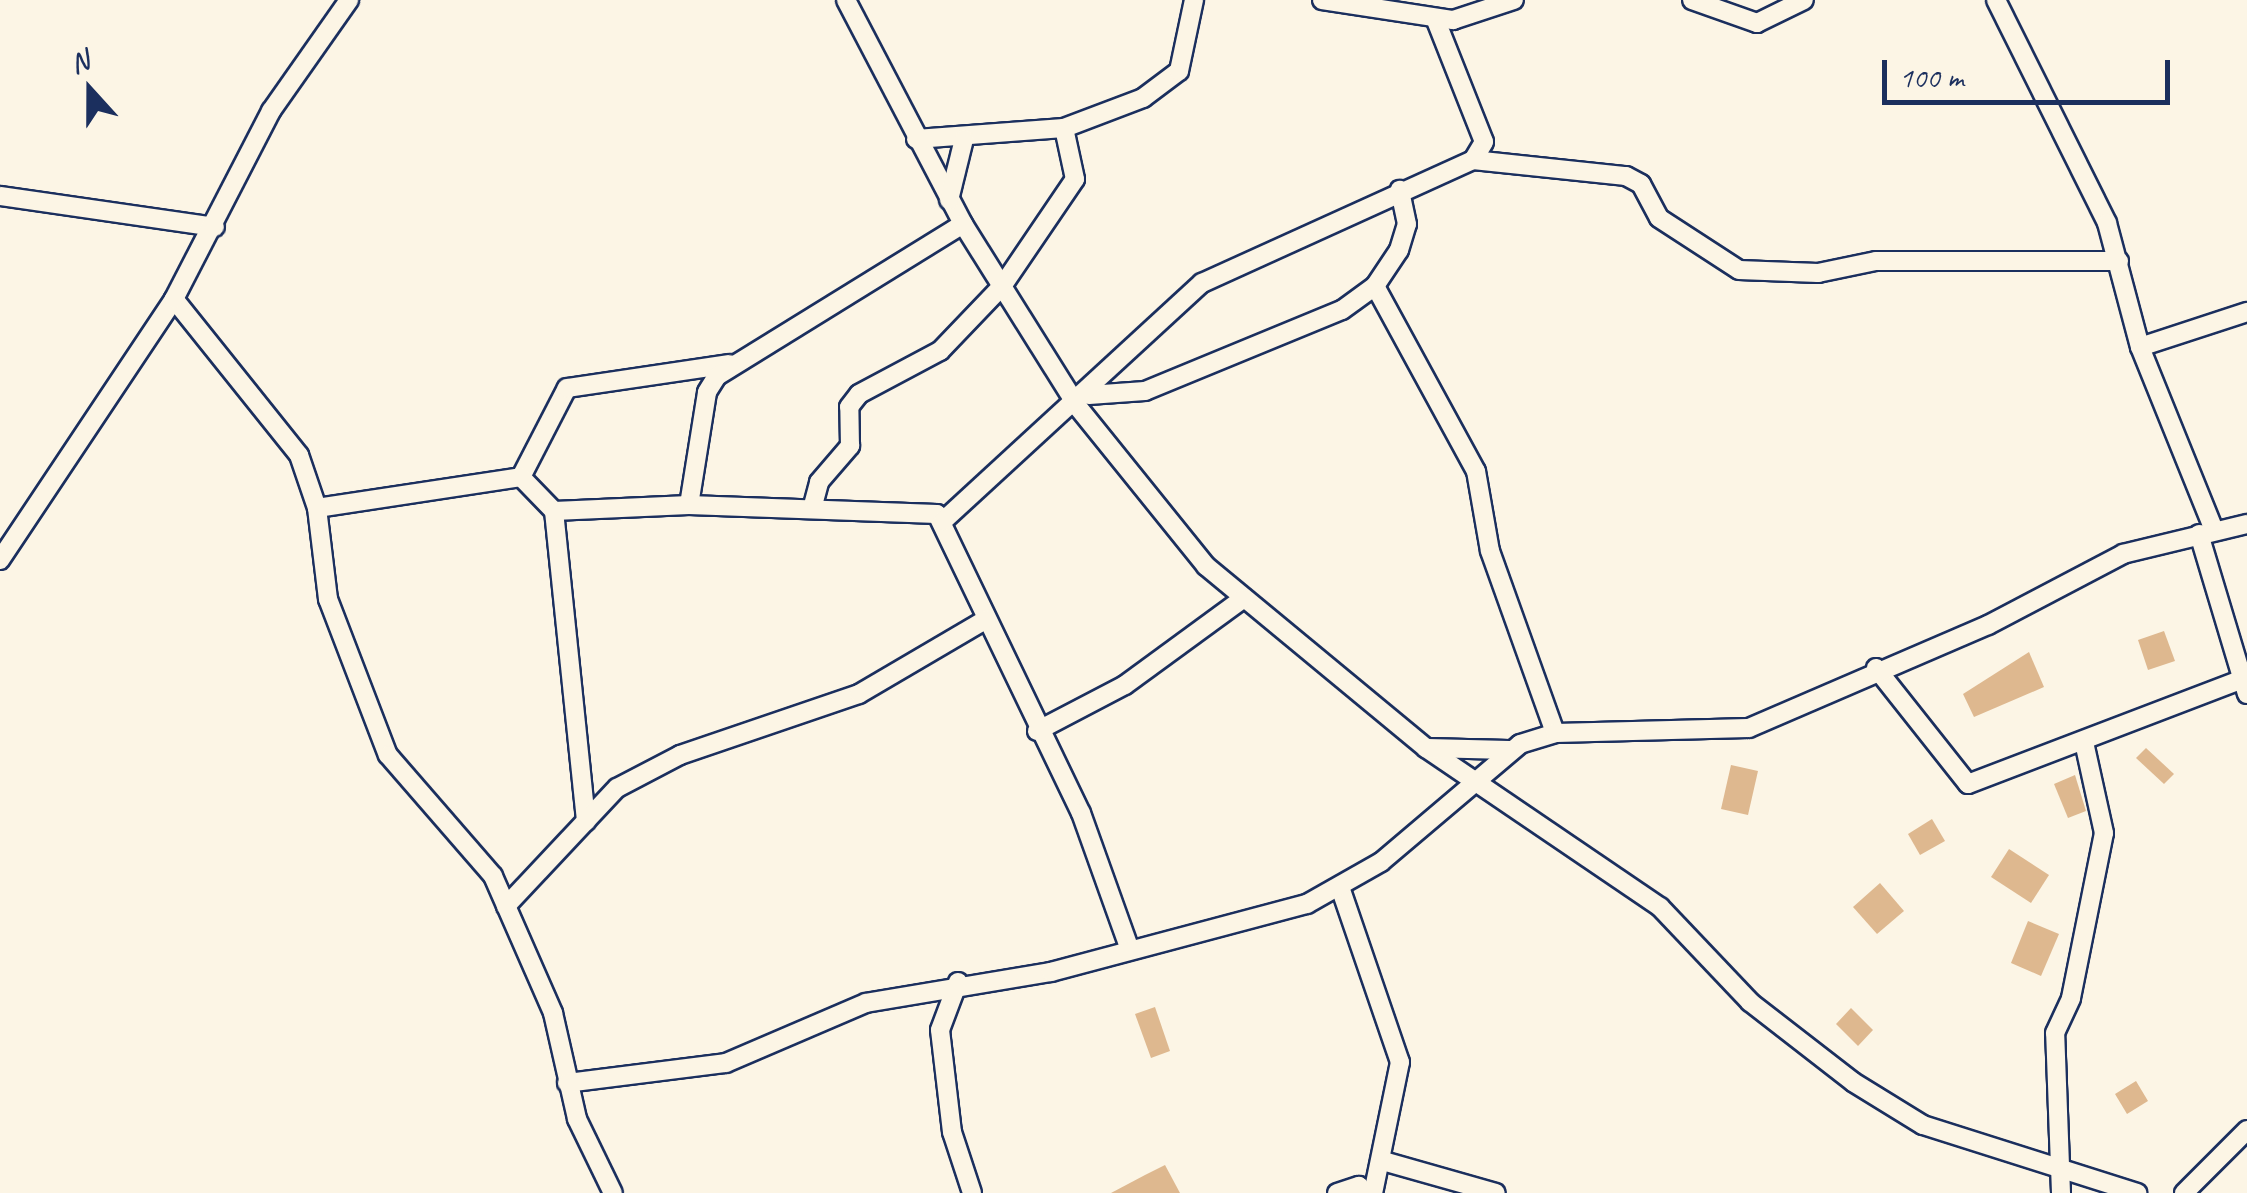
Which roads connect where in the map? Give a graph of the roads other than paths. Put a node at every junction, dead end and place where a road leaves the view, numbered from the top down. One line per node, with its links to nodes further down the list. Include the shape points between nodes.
1 (349, 0): 19 (street, via 271,111)
2 (846, 0): 12 (street)
3 (1194, 0): 11 (street, via 1175,78)
4 (1322, 0): 10 (street)
5 (1514, 0): 10 (street, via 1462,18)
6 (1692, 0): 7 (street, via 1757,22)
7 (1804, 0)
8 (1996, 0): 9 (street)
9 (2010, 10): 20 (street)
10 (1435, 18): 14 (street, via 1484,142)
11 (1064, 128): 13 (street); 21 (street, via 1076,179)
12 (916, 138): 13 (street); 17 (street)
13 (964, 139): 17 (street)
14 (1473, 160): 15 (street); 20 (street, via 1626,176 1641,184 1659,218 1739,270 1818,273 1876,261)
15 (1400, 190): 22 (street, via 1406,235); 27 (street, via 1202,283 1150,324)
16 (0, 196): 19 (street)
17 (949, 200): 18 (street)
18 (963, 224): 21 (street); 26 (street)
19 (215, 227): 23 (street)
20 (2119, 261): 25 (street)
21 (1002, 284): 27 (street); 31 (street, via 940,351 859,394 850,407 850,446 819,482)
22 (1375, 286): 27 (street, via 1324,319 1145,391); 42 (street, via 1476,471 1490,551)
23 (174, 298): 30 (street, via 292,442); 36 (street)
24 (2247, 312): 25 (street)
25 (2140, 347): 35 (street)
26 (730, 364): 28 (street, via 567,388); 29 (street, via 707,392)
27 (1083, 400): 33 (street); 37 (street, via 1192,553)
28 (521, 477): 30 (street); 32 (street)
29 (689, 505): 31 (street); 32 (street)
30 (317, 508): 49 (street, via 328,599 388,755 478,852)
31 (812, 509): 33 (street, via 928,512)
32 (554, 511): 47 (street)
33 (943, 520): 38 (street)
34 (2247, 524): 35 (street)
35 (2207, 532): 39 (street, via 2097,565 1988,625); 40 (street)
36 (0, 560)
37 (1244, 598): 41 (street, via 1125,685); 44 (street)
38 (987, 618): 41 (street); 47 (street, via 859,694 644,772 602,799)
39 (1876, 668): 42 (street, via 1750,728); 43 (street, via 1962,783)
40 (2244, 688): 43 (street)
41 (1037, 732): 50 (street, via 1081,813)
42 (1555, 734): 45 (street)
43 (2084, 742): 55 (street, via 2104,833 2071,998 2054,1033)
44 (1426, 748): 45 (street); 46 (street)
45 (1510, 750): 46 (street)
46 (1472, 782): 48 (street); 55 (street, via 1660,907 1750,1002 1853,1082 1923,1125)
47 (586, 821): 49 (street)
48 (1341, 890): 50 (street); 54 (street, via 1400,1062)
49 (506, 906): 52 (street, via 552,1013)
50 (1129, 947): 51 (street, via 1051,972)
51 (958, 982): 52 (street, via 834,1014 726,1064); 57 (street, via 940,1030 952,1132)
52 (567, 1083): 56 (street)
53 (2247, 1130): 64 (street)
54 (1383, 1162): 60 (street); 61 (street)
55 (2062, 1166): 62 (street); 63 (street)
56 (613, 1193)
57 (972, 1193)
58 (1337, 1193): 59 (street, via 1359,1186)
59 (1362, 1193)
60 (1373, 1193)
61 (1496, 1193)
62 (2061, 1193)
63 (2136, 1193)
64 (2184, 1193)

